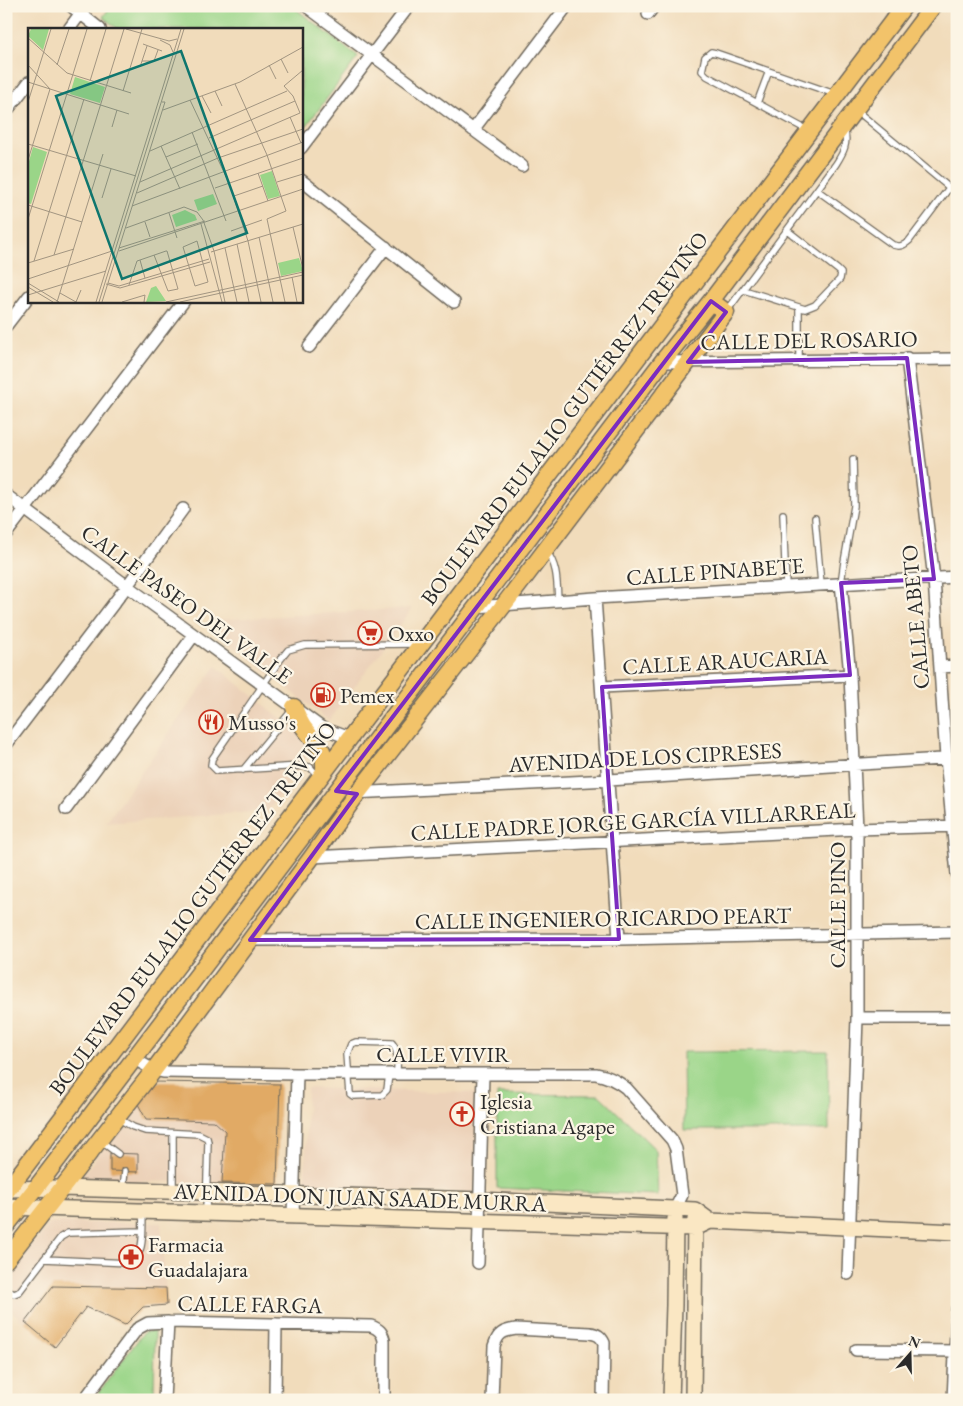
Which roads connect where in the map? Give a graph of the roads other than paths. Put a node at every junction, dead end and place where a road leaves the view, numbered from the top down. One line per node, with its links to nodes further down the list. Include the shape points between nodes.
1 (71, 6): 7 (street)
2 (306, 6): 10 (street)
3 (409, 6): 10 (street)
4 (567, 6): 18 (street)
5 (904, 6): 13 (main road, BOULEVARD EULALIO GUTIÉRREZ TREVIÑO)
6 (933, 6): 15 (main road, BOULEVARD EULALIO GUTIÉRREZ TREVIÑO)
7 (83, 10): 8 (street); 9 (street)
8 (70, 28)
9 (99, 28)
10 (372, 55): 18 (street); 20 (street)
11 (769, 71): 13 (lane); 14 (lane); 14 (lane, via 716,53 711,52 705,57 704,73)
12 (28, 83): 16 (street)
13 (837, 95): 19 (main road, BOULEVARD EULALIO GUTIÉRREZ TREVIÑO)
14 (757, 103): 19 (lane)
15 (855, 109): 17 (main road, BOULEVARD EULALIO GUTIÉRREZ TREVIÑO); 23 (lane)
16 (6, 112)
17 (843, 126): 24 (lane, via 847,142 844,152); 30 (main road, BOULEVARD EULALIO GUTIÉRREZ TREVIÑO)
18 (473, 130): 21 (street)
19 (809, 132): 61 (main road, BOULEVARD EULALIO GUTIÉRREZ TREVIÑO)
20 (302, 147)
21 (522, 166)
22 (302, 181): 27 (street)
23 (949, 188): 24 (lane, via 909,241 900,246 893,245); 25 (lane)
24 (818, 191): 26 (lane)
25 (957, 194)
26 (788, 231): 28 (lane); 33 (lane, via 842,276 814,305)
27 (386, 247): 32 (street); 36 (street)
28 (744, 290): 33 (lane); 34 (lane)
29 (28, 297): 35 (street)
30 (711, 301): 34 (main road); 40 (main road, BOULEVARD EULALIO GUTIÉRREZ TREVIÑO)
31 (183, 302): 44 (street)
32 (454, 302)
33 (799, 308): 39 (lane)
34 (726, 312): 41 (main road)
35 (6, 326)
36 (310, 347)
37 (907, 358): 38 (street, CALLE DEL ROSARIO); 39 (street, CALLE DEL ROSARIO); 51 (street, CALLE ABETO)
38 (957, 359)
39 (799, 360): 41 (street, CALLE DEL ROSARIO)
40 (662, 362): 41 (street, CALLE DEL ROSARIO); 59 (main road, BOULEVARD EULALIO GUTIÉRREZ TREVIÑO)
41 (688, 362): 49 (main road)
42 (853, 459): 52 (lane, via 854,506)
43 (6, 494): 44 (street, CALLE PASEO DEL VALLE)
44 (25, 509): 48 (street); 54 (street, CALLE PASEO DEL VALLE)
45 (182, 510): 54 (street)
46 (783, 514): 55 (lane)
47 (815, 518): 53 (lane)
48 (6, 534)
49 (545, 550): 57 (lane, via 553,561); 58 (main road)
50 (957, 577): 51 (street, CALLE PINABETE)
51 (934, 579): 52 (street, CALLE PINABETE); 63 (street, CALLE ABETO)
52 (841, 583): 53 (street, CALLE PINABETE); 64 (street, CALLE PINO)
53 (821, 584): 55 (street, CALLE PINABETE)
54 (127, 586): 60 (street, CALLE PASEO DEL VALLE); 70 (street)
55 (786, 587): 56 (street, CALLE PINABETE)
56 (595, 598): 57 (street, CALLE PINABETE); 66 (street)
57 (558, 601): 58 (street, CALLE PINABETE)
58 (503, 606): 59 (street, CALLE PINABETE); 77 (main road)
59 (476, 607): 68 (main road, BOULEVARD EULALIO GUTIÉRREZ TREVIÑO)
60 (194, 635): 65 (street, CALLE PASEO DEL VALLE); 78 (street)
61 (421, 644): 65 (lane, via 296,647 288,650); 69 (main road, BOULEVARD EULALIO GUTIÉRREZ TREVIÑO)
62 (957, 666): 63 (street)
63 (940, 667): 71 (street, CALLE ABETO)
64 (850, 675): 66 (street, CALLE ARAUCARIA); 72 (street, CALLE PINO)
65 (264, 686): 67 (street, CALLE PASEO DEL VALLE); 73 (lane, via 212,759 211,765 217,771)
66 (602, 687): 75 (street)
67 (294, 707): 69 (street, CALLE PASEO DEL VALLE, via 322,728); 73 (lane); 74 (main road, via 305,729 323,752)
68 (395, 714): 69 (main road, via 367,735); 76 (main road, BOULEVARD EULALIO GUTIÉRREZ TREVIÑO)
69 (349, 738): 74 (main road, BOULEVARD EULALIO GUTIÉRREZ TREVIÑO)
70 (6, 745)
71 (952, 758): 72 (street, AVENIDA DE LOS CIPRESES); 79 (street, CALLE ABETO)
72 (855, 764): 75 (street, AVENIDA DE LOS CIPRESES); 80 (street, CALLE PINO)
73 (243, 770): 74 (lane, via 301,766)
74 (322, 774): 103 (main road, BOULEVARD EULALIO GUTIÉRREZ TREVIÑO)
75 (608, 780): 77 (street, AVENIDA DE LOS CIPRESES); 81 (street)
76 (336, 791): 77 (street, AVENIDA DE LOS CIPRESES); 90 (main road, BOULEVARD EULALIO GUTIÉRREZ TREVIÑO)
77 (357, 794): 82 (main road)
78 (66, 810)
79 (955, 826): 80 (street, CALLE PADRE JORGE GARCÍA VILLARREAL); 83 (street, CALLE ABETO)
80 (857, 829): 81 (street, CALLE PADRE JORGE GARCÍA VILLARREAL); 85 (street, CALLE PINO)
81 (612, 841): 82 (street, CALLE PADRE JORGE GARCÍA VILLARREAL); 86 (street)
82 (312, 858): 87 (main road)
83 (957, 874)
84 (957, 932): 85 (street, CALLE INGENIERO RICARDO PEART)
85 (857, 935): 86 (street, CALLE INGENIERO RICARDO PEART); 88 (street, CALLE PINO)
86 (619, 939): 87 (street, CALLE INGENIERO RICARDO PEART)
87 (250, 940): 91 (main road)
88 (857, 1018): 89 (street); 122 (street, CALLE PINO)
89 (957, 1018)
90 (134, 1059): 91 (street, CALLE VIVIR); 101 (main road, BOULEVARD EULALIO GUTIÉRREZ TREVIÑO)
91 (154, 1070): 92 (street, CALLE VIVIR); 96 (main road)
92 (297, 1074): 93 (street, CALLE VIVIR); 107 (street)
93 (347, 1074): 94 (street, CALLE VIVIR); 94 (lane, via 348,1092 353,1096 382,1095); 94 (lane, via 347,1054 351,1044 356,1042 388,1042 395,1046)
94 (393, 1074): 95 (street, CALLE VIVIR)
95 (483, 1074): 108 (street, CALLE VIVIR, via 596,1074 618,1081 672,1140 678,1158); 109 (street)
96 (116, 1118): 97 (lane, via 139,1129); 98 (main road)
97 (173, 1133): 105 (lane); 106 (lane, via 199,1134 207,1138)
98 (99, 1140): 99 (lane); 102 (main road)
99 (118, 1154)
100 (125, 1171): 104 (lane)
101 (36, 1188): 102 (street, AVENIDA DON JUAN SAADE MURRA); 103 (street, AVENIDA DON JUAN SAADE MURRA); 110 (main road, BOULEVARD EULALIO GUTIÉRREZ TREVIÑO)
102 (61, 1188): 104 (street, AVENIDA DON JUAN SAADE MURRA); 111 (main road)
103 (7, 1190)
104 (123, 1190): 105 (street, AVENIDA DON JUAN SAADE MURRA)
105 (173, 1191): 106 (street, AVENIDA DON JUAN SAADE MURRA)
106 (207, 1192): 107 (street, AVENIDA DON JUAN SAADE MURRA); 115 (lane)
107 (294, 1195): 109 (street, AVENIDA DON JUAN SAADE MURRA); 116 (street)
108 (682, 1195): 112 (street); 113 (street)
109 (481, 1200): 112 (street, AVENIDA DON JUAN SAADE MURRA); 117 (street)
110 (13, 1208): 111 (street, AVENIDA DON JUAN SAADE MURRA); 119 (main road, BOULEVARD EULALIO GUTIÉRREZ TREVIÑO)
111 (45, 1209): 114 (street, AVENIDA DON JUAN SAADE MURRA); 126 (main road)
112 (675, 1209): 113 (street, AVENIDA DON JUAN SAADE MURRA); 120 (street)
113 (695, 1210): 118 (street); 121 (street)
114 (143, 1212): 115 (street, AVENIDA DON JUAN SAADE MURRA); 123 (lane)
115 (206, 1214): 116 (street, AVENIDA DON JUAN SAADE MURRA)
116 (293, 1216): 117 (street, AVENIDA DON JUAN SAADE MURRA)
117 (480, 1221): 120 (street, AVENIDA DON JUAN SAADE MURRA); 127 (street)
118 (710, 1221): 121 (street, AVENIDA DON JUAN SAADE MURRA); 122 (street, AVENIDA DON JUAN SAADE MURRA)
119 (6, 1226)
120 (674, 1227): 121 (street, AVENIDA DON JUAN SAADE MURRA); 141 (street)
121 (695, 1228): 142 (street)
122 (850, 1228): 124 (street, AVENIDA DON JUAN SAADE MURRA); 128 (street, CALLE PINO)
123 (141, 1231): 125 (lane, via 68,1233 60,1237); 125 (lane, via 140,1252 135,1261 129,1263)
124 (957, 1232)
125 (44, 1259): 129 (lane, via 17,1294)
126 (6, 1260)
127 (478, 1263)
128 (848, 1274)
129 (6, 1290)
130 (957, 1309): 134 (street)
131 (168, 1322): 132 (street, CALLE FARGA); 135 (street, CALLE FARGA, via 148,1323 137,1330); 136 (street)
132 (276, 1324): 137 (street); 138 (street, CALLE FARGA, via 377,1328 384,1340)
133 (856, 1350): 134 (street)
134 (956, 1351): 143 (street)
135 (84, 1400)
136 (164, 1400)
137 (275, 1400)
138 (384, 1400)
139 (492, 1400): 140 (street, via 496,1338 505,1330 516,1329 590,1333 602,1338)
140 (603, 1400)
141 (671, 1400)
142 (693, 1400)
143 (953, 1400)

